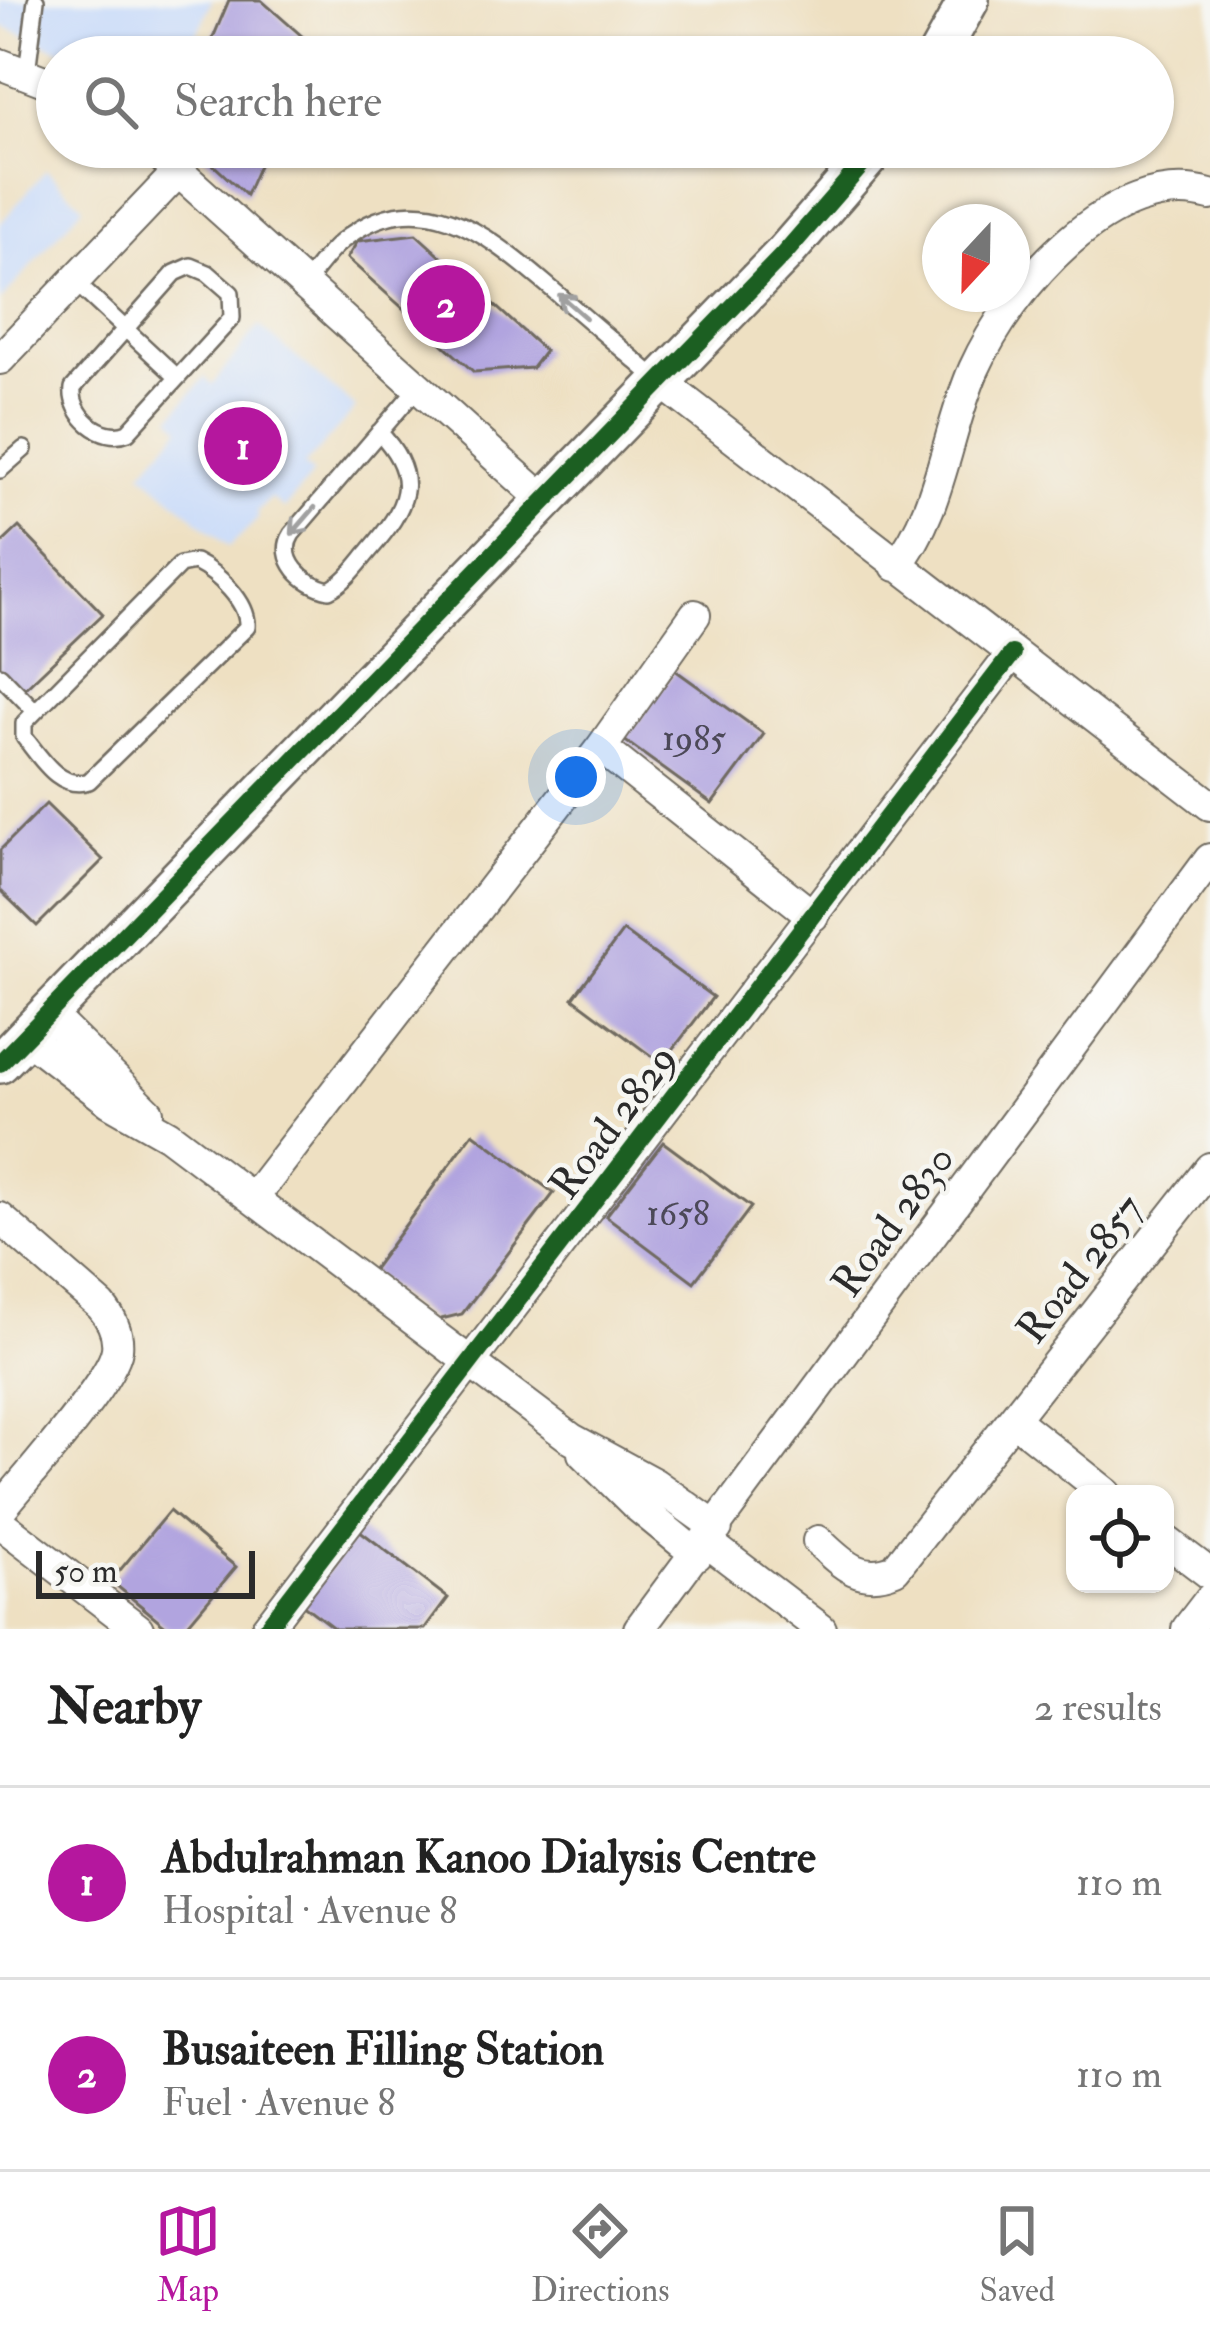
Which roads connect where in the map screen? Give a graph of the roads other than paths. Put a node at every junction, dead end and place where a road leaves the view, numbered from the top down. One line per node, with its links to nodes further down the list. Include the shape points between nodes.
1 (35, 0): 4 (lane)
2 (969, 0): 3 (street)
3 (949, 36)
4 (8, 69)
5 (176, 168): 7 (street)
6 (860, 168): 14 (street)
7 (178, 170): 9 (street); 10 (street)
8 (1210, 195): 20 (street, via 1154,192 1116,206 1025,289 975,367 919,532)
9 (75, 282): 11 (lane); 12 (street)
10 (305, 283): 14 (lane, one-way to 10, via 492,238 442,217 388,218 363,228); 15 (street)
11 (125, 329): 13 (lane); 13 (lane, via 71,394 101,434 128,432); 13 (lane, via 182,268 200,268 231,293 227,325)
12 (0, 359)
13 (177, 377)
14 (661, 382): 19 (street); 20 (street)
15 (419, 386): 16 (lane); 19 (street)
16 (380, 432): 16 (lane, one-way to 16, via 286,540 290,564 320,589 343,582 401,511 404,463)
17 (24, 448): 18 (lane)
18 (0, 470)
19 (546, 502): 29 (street)
20 (896, 566): 22 (street)
21 (695, 615): 25 (street)
22 (1012, 654): 26 (street); 28 (street, Road 2829)
23 (0, 675): 24 (lane)
24 (35, 711): 24 (lane, via 24,723 28,742 63,781 89,781 244,633 248,613 202,565 180,565)
25 (601, 748): 28 (street); 31 (street)
26 (1210, 805)
27 (1210, 859): 39 (street, Road 2830)
28 (813, 916): 33 (street, Road 2829)
29 (25, 1038): 31 (street)
30 (1210, 1168): 34 (street, Road 2857)
31 (253, 1198): 33 (street)
32 (0, 1218): 36 (street, via 101,1306 117,1349 104,1378)
33 (472, 1364): 39 (street, via 572,1439 641,1476); 44 (street, Road 2829)
34 (1014, 1420): 35 (street); 38 (street, Road 2857, via 895,1569 862,1575)
35 (1096, 1485)
36 (0, 1510)
37 (0, 1523): 43 (street)
38 (818, 1541)
39 (707, 1542): 45 (street, Road 2830); 46 (street)
40 (1174, 1547): 41 (street)
41 (1210, 1574)
42 (1210, 1599): 47 (street)
43 (138, 1629)
44 (266, 1629)
45 (639, 1629)
46 (821, 1629)
47 (1187, 1629)

